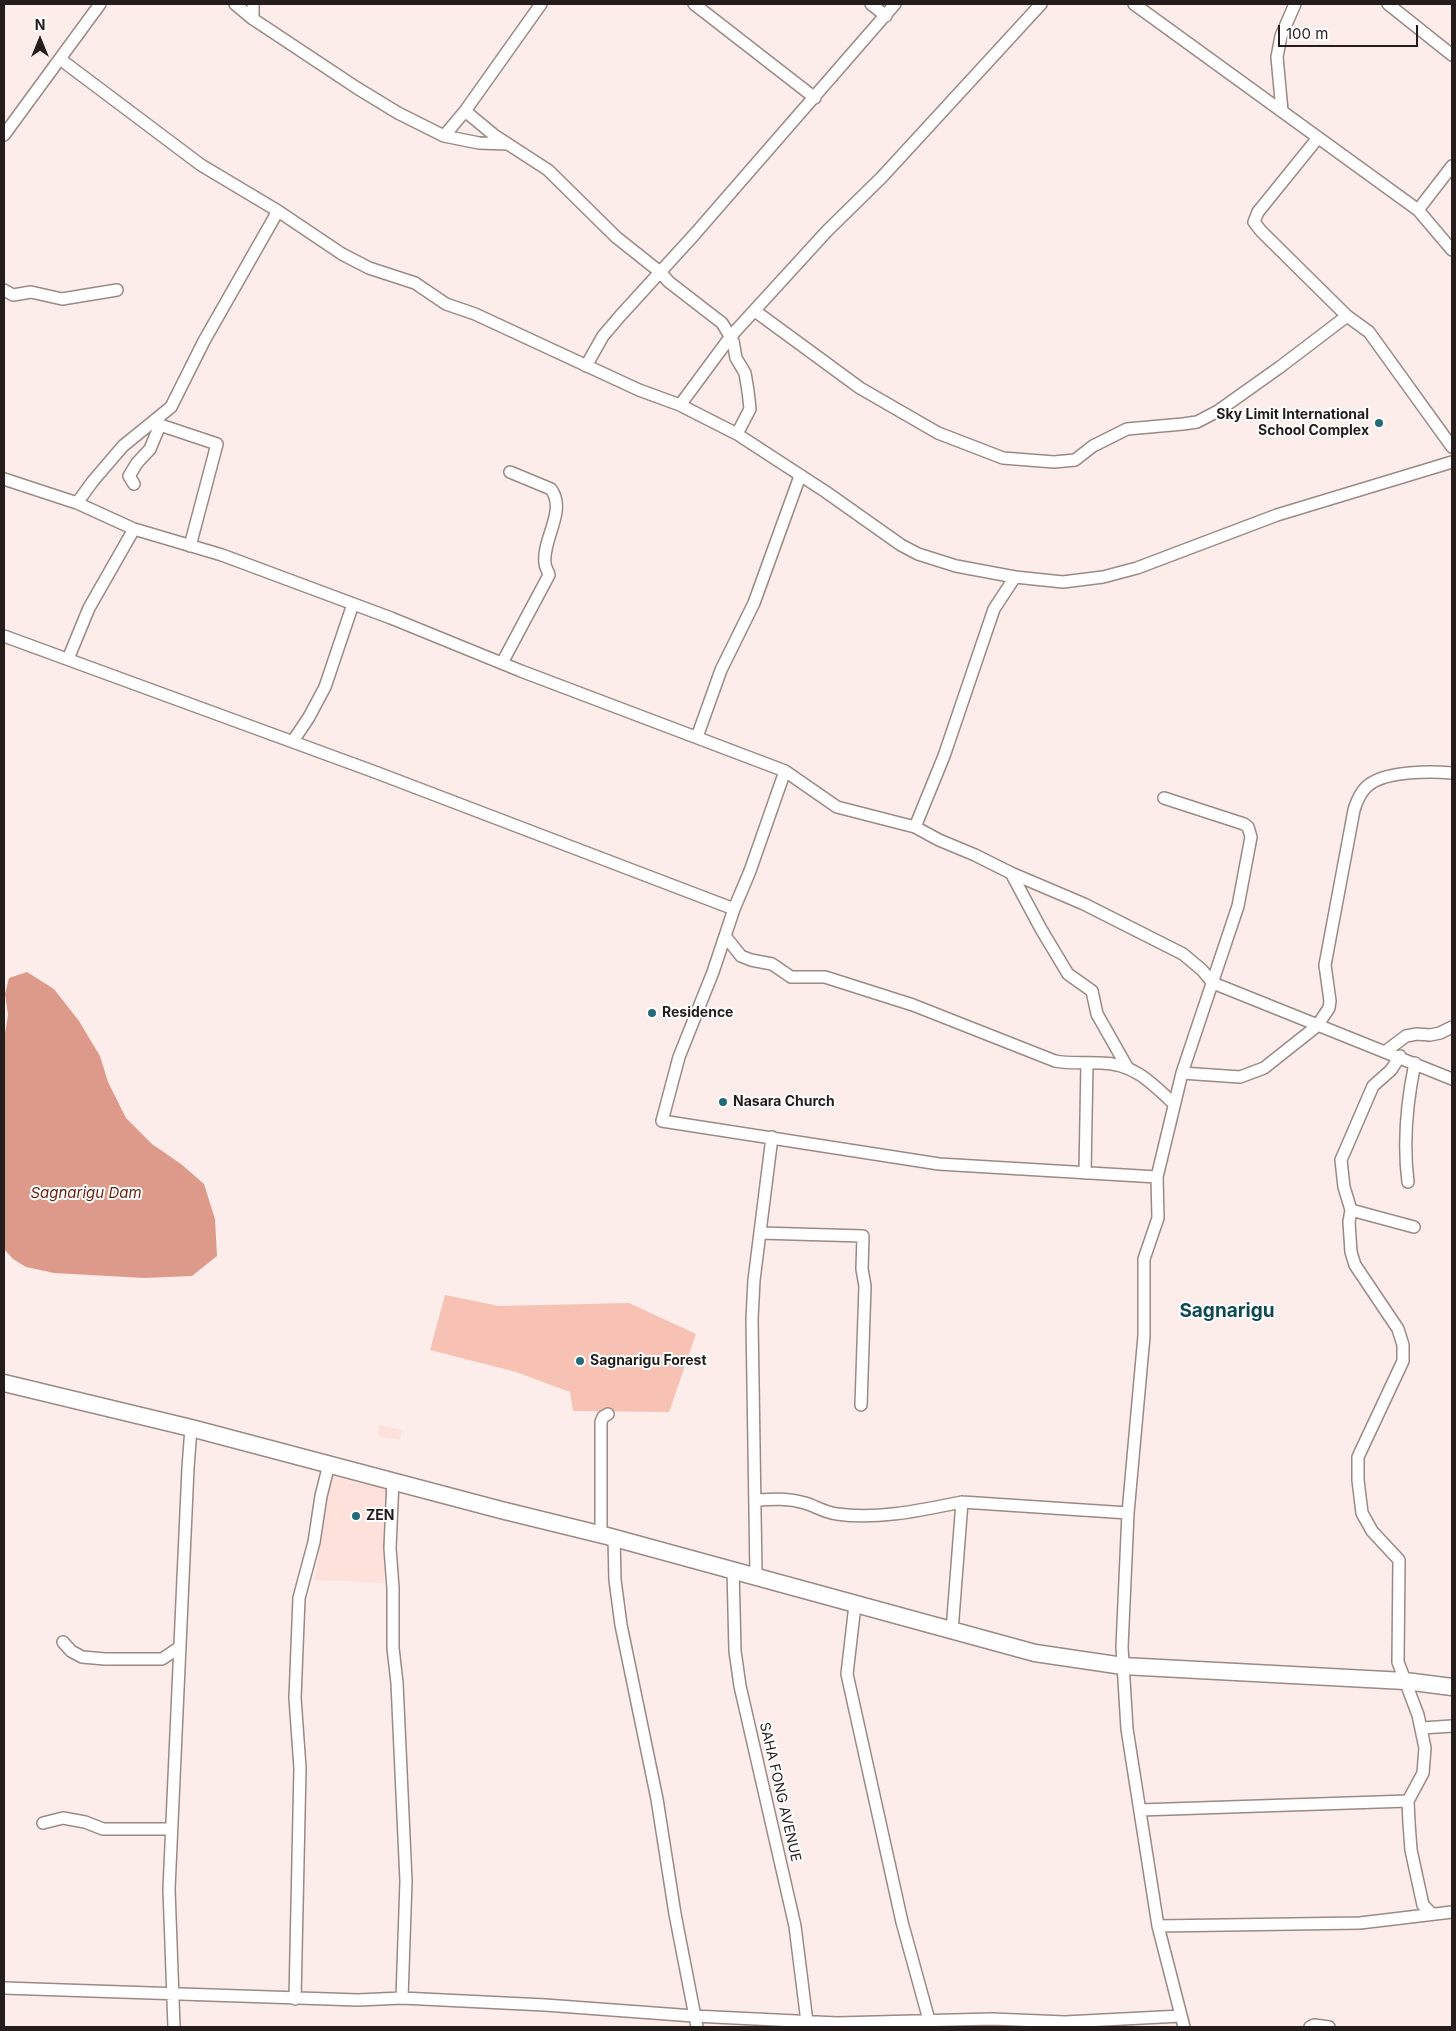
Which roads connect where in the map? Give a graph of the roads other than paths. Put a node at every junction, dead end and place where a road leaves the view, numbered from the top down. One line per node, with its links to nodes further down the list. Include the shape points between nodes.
1 (100, 4): 15 (street)
2 (235, 4): 13 (street)
3 (254, 4): 13 (street)
4 (541, 4): 17 (street)
5 (694, 4): 16 (street)
6 (871, 4): 12 (street)
7 (895, 4): 12 (street)
8 (1041, 4): 30 (street)
9 (1134, 4): 18 (street)
10 (1295, 4): 18 (street, via 1281,36 1277,57)
11 (1388, 4): 14 (street)
12 (886, 16): 16 (street)
13 (253, 19): 20 (street, via 376,100)
14 (1452, 55)
15 (60, 59): 19 (street); 24 (street, via 201,164)
16 (815, 98): 27 (street)
17 (464, 111): 20 (street); 22 (street)
18 (1282, 111): 21 (street)
19 (4, 135)
20 (444, 136): 22 (street, via 479,143)
21 (1317, 138): 25 (street); 31 (street, via 1258,212 1254,222)
22 (509, 144): 27 (street, via 548,170 611,233)
23 (1452, 166): 25 (street)
24 (278, 210): 33 (street, via 316,238 369,268 415,283 446,304 475,314); 42 (street, via 204,341 172,407 123,446)
25 (1418, 210): 26 (street)
26 (1452, 250)
27 (660, 272): 32 (street, via 722,324); 33 (street, via 603,336)
28 (4, 290): 29 (street, via 13,295 31,292 62,299)
29 (117, 290)
30 (755, 312): 31 (street, via 860,388 938,433 1003,458 1054,462 1075,460 1093,446 1127,429 1197,422 1280,368); 32 (street)
31 (1347, 316): 36 (street, via 1369,332)
32 (731, 336): 34 (street); 35 (street, via 736,358 745,373 750,409)
33 (586, 366): 34 (street)
34 (680, 405): 35 (street)
35 (737, 434): 39 (street)
36 (1452, 447)
37 (1452, 462): 45 (street, via 1277,514 1137,568 1103,577 1063,582)
38 (510, 472): 49 (street, via 551,489 556,507 545,561 548,575)
39 (800, 476): 45 (street, via 918,554 956,566); 50 (street, via 754,603 720,670)
40 (4, 479): 42 (street)
41 (134, 484): 44 (street, via 129,476 150,449 160,425 218,444)
42 (77, 503): 43 (street)
43 (134, 529): 44 (street); 48 (street, via 89,608)
44 (190, 546): 46 (street)
45 (1016, 577): 55 (street, via 994,609 944,756)
46 (353, 604): 49 (street); 51 (street, via 325,687)
47 (4, 636): 48 (street)
48 (68, 659): 51 (street)
49 (502, 663): 50 (street)
50 (697, 737): 52 (street)
51 (293, 741): 57 (street)
52 (785, 772): 55 (street, via 837,807); 57 (street)
53 (1452, 773): 60 (street, via 1396,775 1371,783 1359,796 1325,965 1329,1008)
54 (1164, 798): 59 (street, via 1244,824 1250,832 1238,906)
55 (915, 827): 56 (street)
56 (1011, 873): 59 (street, via 1084,904 1183,954); 66 (street, via 1068,974 1092,991 1097,1014)
57 (734, 909): 58 (street)
58 (725, 936): 64 (street, via 741,956 772,964 791,977 825,977 913,1004 1055,1061); 70 (street, via 671,1082 662,1121)
59 (1213, 983): 60 (street); 67 (street)
60 (1317, 1026): 62 (street); 67 (street, via 1264,1068 1245,1076)
61 (1452, 1027): 62 (street, via 1430,1035 1406,1036)
62 (1386, 1051): 63 (street)
63 (1400, 1056): 65 (street); 74 (street, via 1391,1070 1373,1086 1341,1160 1344,1187)
64 (1086, 1063): 66 (street); 71 (street)
65 (1415, 1063): 68 (street); 73 (street, via 1407,1122 1405,1160)
66 (1127, 1067): 69 (street, via 1153,1084)
67 (1182, 1073): 69 (street)
68 (1452, 1079)
69 (1174, 1104): 72 (street)
70 (772, 1137): 71 (street, via 939,1164); 76 (street)
71 (1085, 1173): 72 (street)
72 (1157, 1177): 85 (street, via 1158,1218 1144,1259 1144,1336)
73 (1408, 1182)
74 (1352, 1210): 75 (street); 94 (street, via 1349,1222 1355,1266 1398,1329 1403,1345 1403,1361 1358,1457 1358,1480 1362,1513 1372,1531 1399,1560 1398,1662)
75 (1414, 1227)
76 (760, 1233): 78 (street, via 863,1236 865,1286); 83 (street, via 752,1319)
77 (4, 1383): 80 (street)
78 (861, 1405)
79 (608, 1414): 86 (street, via 601,1422)
80 (191, 1428): 81 (street); 92 (street)
81 (329, 1464): 82 (street); 107 (street, via 299,1598 295,1698 300,1768)
82 (393, 1480): 86 (street); 108 (street, via 390,1548 394,1588 393,1648 406,1880)
83 (756, 1500): 84 (street, via 780,1498 835,1514 865,1516); 88 (street)
84 (962, 1502): 85 (street); 90 (street)
85 (1128, 1513): 93 (street)
86 (607, 1536): 87 (street); 109 (street)
87 (733, 1569): 88 (street); 111 (street, SAHA FONG AVENUE, via 735,1652 740,1686 795,1926)
88 (756, 1575): 89 (street)
89 (855, 1604): 90 (street); 110 (street, via 847,1674 902,1922)
90 (952, 1631): 93 (street, via 1035,1654)
91 (63, 1642): 92 (street, via 82,1657 105,1659 162,1659)
92 (180, 1647): 101 (street)
93 (1123, 1666): 94 (street); 99 (street, via 1128,1747)
94 (1405, 1682): 95 (street); 97 (street)
95 (1452, 1686)
96 (1452, 1726): 97 (street)
97 (1422, 1728): 98 (street, via 1425,1748 1423,1773)
98 (1408, 1801): 99 (street); 103 (street, via 1411,1850 1424,1905)
99 (1140, 1810): 104 (street)
100 (43, 1823): 101 (street, via 63,1818 103,1829)
101 (171, 1829): 106 (street)
102 (1452, 1912): 103 (street)
103 (1432, 1914): 104 (street, via 1360,1923)
104 (1158, 1926): 112 (street)
105 (4, 1988): 106 (street)
106 (172, 1992): 107 (street); 113 (street)
107 (295, 1998): 108 (street)
108 (402, 1998): 109 (street)
109 (694, 2016): 111 (street); 114 (street)
110 (928, 2020): 111 (street); 112 (street)
111 (807, 2022)
112 (1183, 2022)
113 (174, 2027)
114 (698, 2027)
115 (1310, 2027): 116 (street)
116 (1329, 2027)

